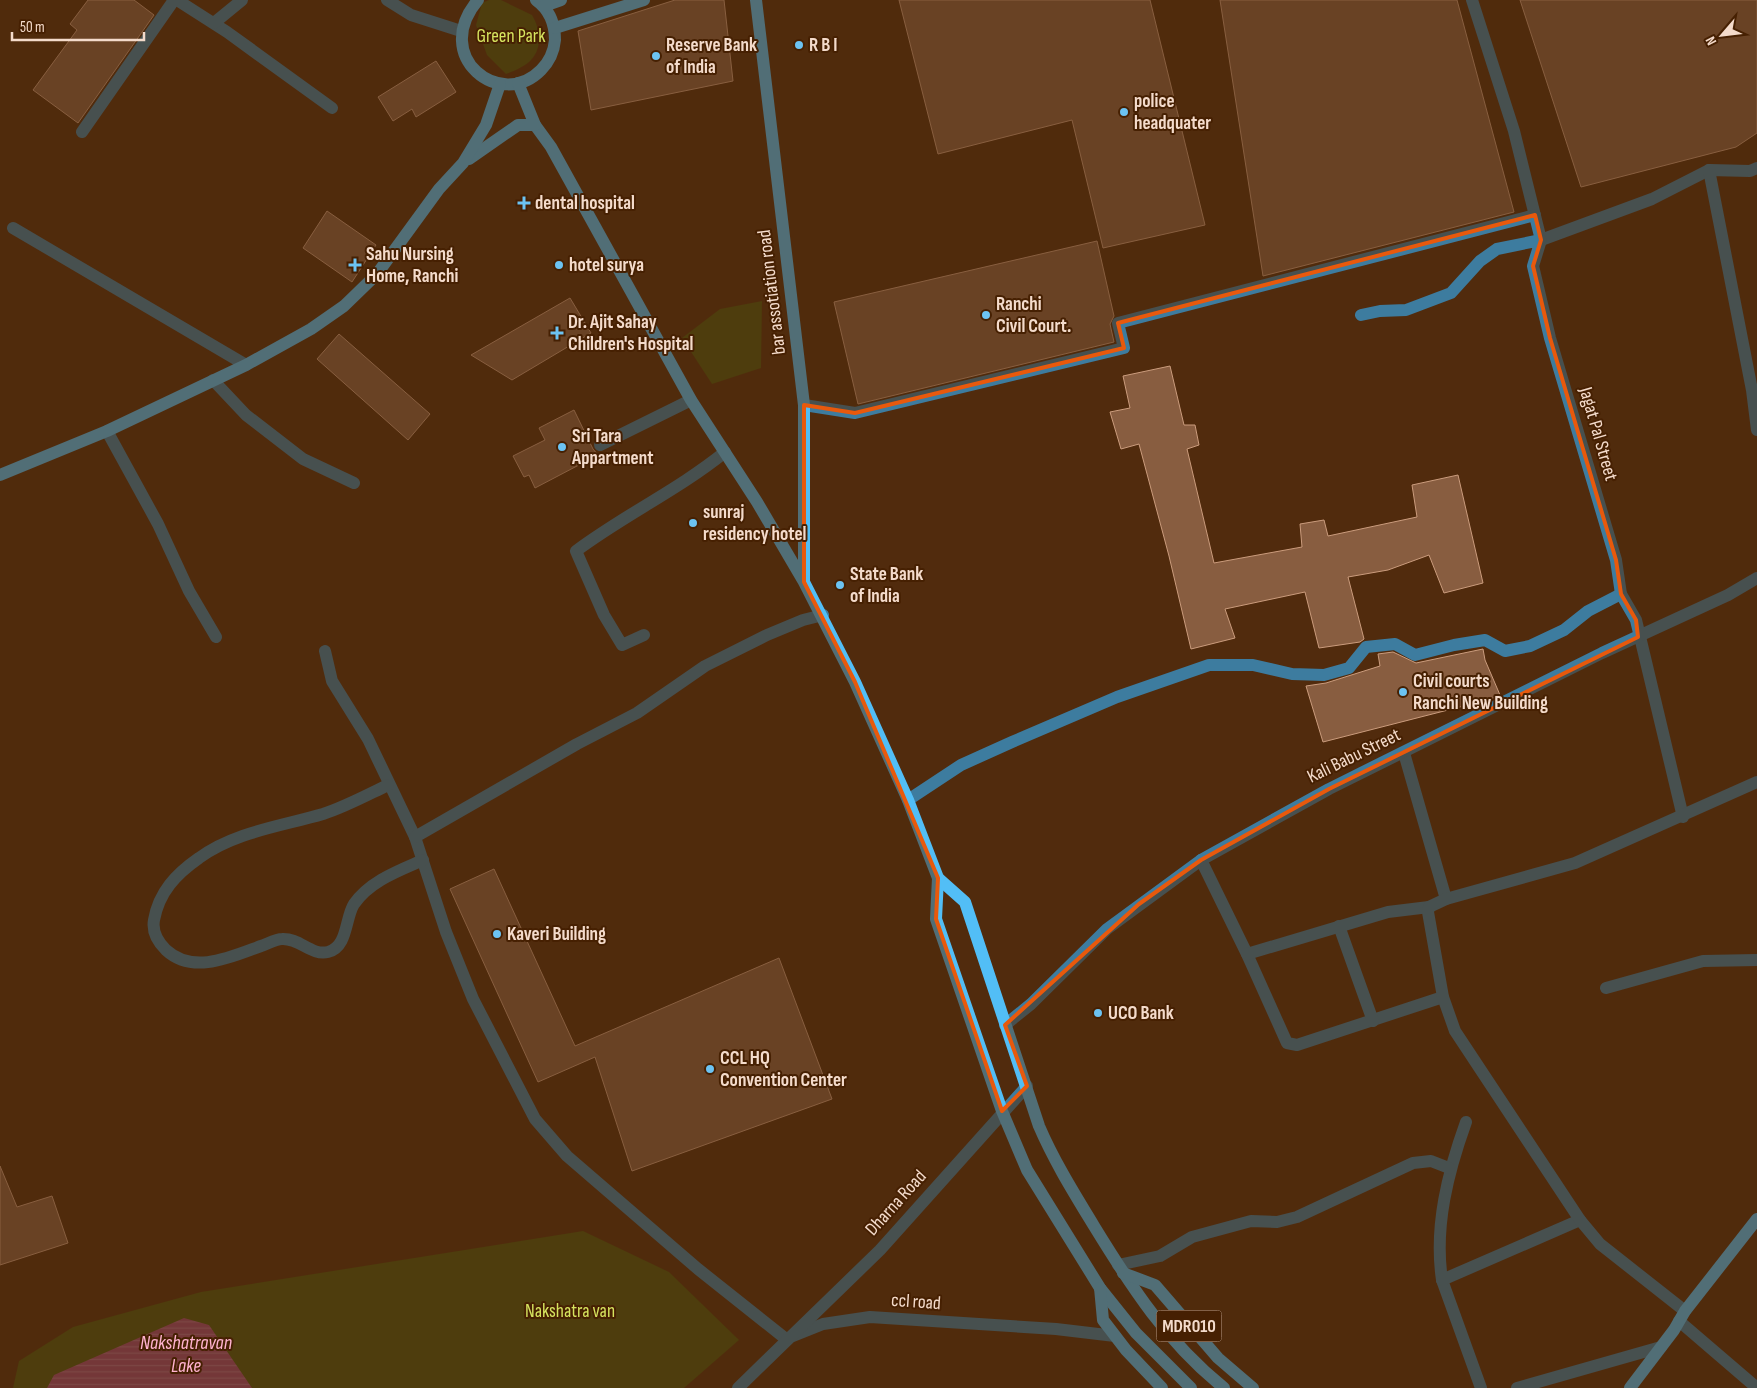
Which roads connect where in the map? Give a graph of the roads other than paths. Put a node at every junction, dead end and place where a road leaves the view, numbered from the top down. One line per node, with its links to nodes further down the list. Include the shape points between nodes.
1 (175, 0): 10 (street); 17 (street)
2 (242, 0): 10 (street)
3 (387, 0): 12 (street, via 410,14)
4 (478, 0): 12 (main road, via 466,13)
5 (561, 0): 9 (main road)
6 (644, 0): 11 (main road)
7 (756, 0): 28 (main road, bar assotiation road)
8 (1472, 0): 21 (street, via 1514,131)
9 (540, 3): 11 (main road)
10 (214, 23): 15 (street)
11 (555, 28): 13 (main road, via 554,47 547,63 535,76)
12 (461, 31): 14 (main road, via 462,49 470,65 483,77)
13 (518, 83): 14 (main road); 16 (main road)
14 (500, 84): 18 (main road, via 486,125)
15 (332, 108)
16 (536, 125): 18 (main road, via 518,125 507,130); 27 (main road)
17 (82, 132)
18 (463, 163): 25 (main road, via 377,274 344,306 311,330)
19 (1757, 168): 20 (street, via 1750,171)
20 (1709, 170): 23 (street, via 1652,199); 29 (street)
21 (1535, 215): 23 (street); 28 (street, via 1118,323 1124,348 855,413)
22 (13, 228): 25 (street)
23 (1541, 240): 24 (street, via 1498,249 1480,261 1451,293 1406,310); 37 (street, Jagat Pal Street, via 1533,266 1550,338 1616,560)
24 (1361, 315)
25 (246, 365): 26 (main road)
26 (213, 380): 30 (main road); 34 (street, via 246,415 303,459)
27 (691, 400): 31 (street); 32 (main road)
28 (804, 405): 36 (main road, bar assotiation road)
29 (1757, 430)
30 (107, 431): 33 (main road); 41 (street)
31 (600, 445)
32 (725, 452): 36 (main road); 39 (street, via 682,484 576,550 604,615 622,645)
33 (0, 475)
34 (354, 483)
35 (1757, 578): 40 (street, Kali Babu Street)
36 (804, 582): 38 (main road)
37 (1621, 594): 40 (street, Jagat Pal Street, via 1636,620); 46 (street, via 1588,611 1564,630 1530,646 1505,651 1485,640 1415,655 1395,644 1366,647 1349,668 1324,675 1292,674 1253,665 1209,665 1117,697 1012,742 961,765)
38 (822, 615): 46 (main road); 48 (street, via 767,635 704,666 637,713)
39 (644, 635)
40 (1638, 636): 43 (street, Kali Babu Street); 47 (street, Jagat Pal Street)
41 (216, 637)
42 (325, 651): 45 (street, via 332,681 368,739)
43 (1404, 753): 50 (street, Kali Babu Street, via 1329,789); 52 (street)
44 (1757, 782): 47 (street)
45 (388, 785): 48 (street); 49 (street, via 324,813 214,848 176,875 157,904 153,928 162,946 176,959 209,963 224,960 281,938 296,941 316,953 330,951 340,944 354,905 379,880)
46 (908, 800): 51 (main road)
47 (1682, 817): 52 (street, via 1575,863)
48 (414, 837): 49 (street)
49 (423, 860): 72 (street, via 469,991 534,1119 567,1156 698,1269)
50 (1201, 860): 55 (street); 60 (street, Kali Babu Street, via 1107,929 1032,1004)
51 (938, 878): 60 (main road, via 965,902); 62 (main road, via 936,919)
52 (1446, 899): 53 (street)
53 (1430, 907): 54 (street, via 1388,912); 58 (street, via 1429,921)
54 (1339, 926): 55 (street); 59 (street)
55 (1247, 954): 59 (street, via 1287,1043 1297,1045)
56 (1757, 960): 57 (street, via 1704,962)
57 (1606, 988)
58 (1443, 997): 59 (street); 66 (street, via 1460,1040)
59 (1373, 1021)
60 (1005, 1025): 61 (main road)
61 (1027, 1086): 62 (street, Dharna Road); 67 (main road, via 1052,1157)
62 (1002, 1111): 69 (main road, via 1027,1170); 72 (street, Dharna Road, via 880,1250)
63 (1466, 1122): 64 (street)
64 (1449, 1168): 67 (street, via 1431,1161 1413,1163 1296,1217 1277,1222 1251,1221 1192,1237 1160,1256); 68 (street, via 1439,1244)
65 (1757, 1219): 70 (main road)
66 (1580, 1220): 68 (street); 70 (street, via 1600,1244)
67 (1120, 1269): 77 (main road, via 1168,1333 1200,1368); 78 (main road, MDR010, via 1156,1285 1218,1358)
68 (1442, 1280): 79 (street)
69 (1100, 1288): 71 (main road, via 1102,1320); 76 (main road, via 1136,1333)
70 (1682, 1316): 73 (main road); 82 (street)
71 (1115, 1336): 72 (street, ccl road, via 870,1317 823,1324); 75 (main road)
72 (786, 1339): 74 (street, ccl road)
73 (1661, 1347): 80 (street); 81 (main road)
74 (738, 1388)
75 (1162, 1388)
76 (1191, 1388)
77 (1224, 1388)
78 (1253, 1388)
79 (1481, 1388)
80 (1517, 1388)
81 (1630, 1388)
82 (1757, 1388)

